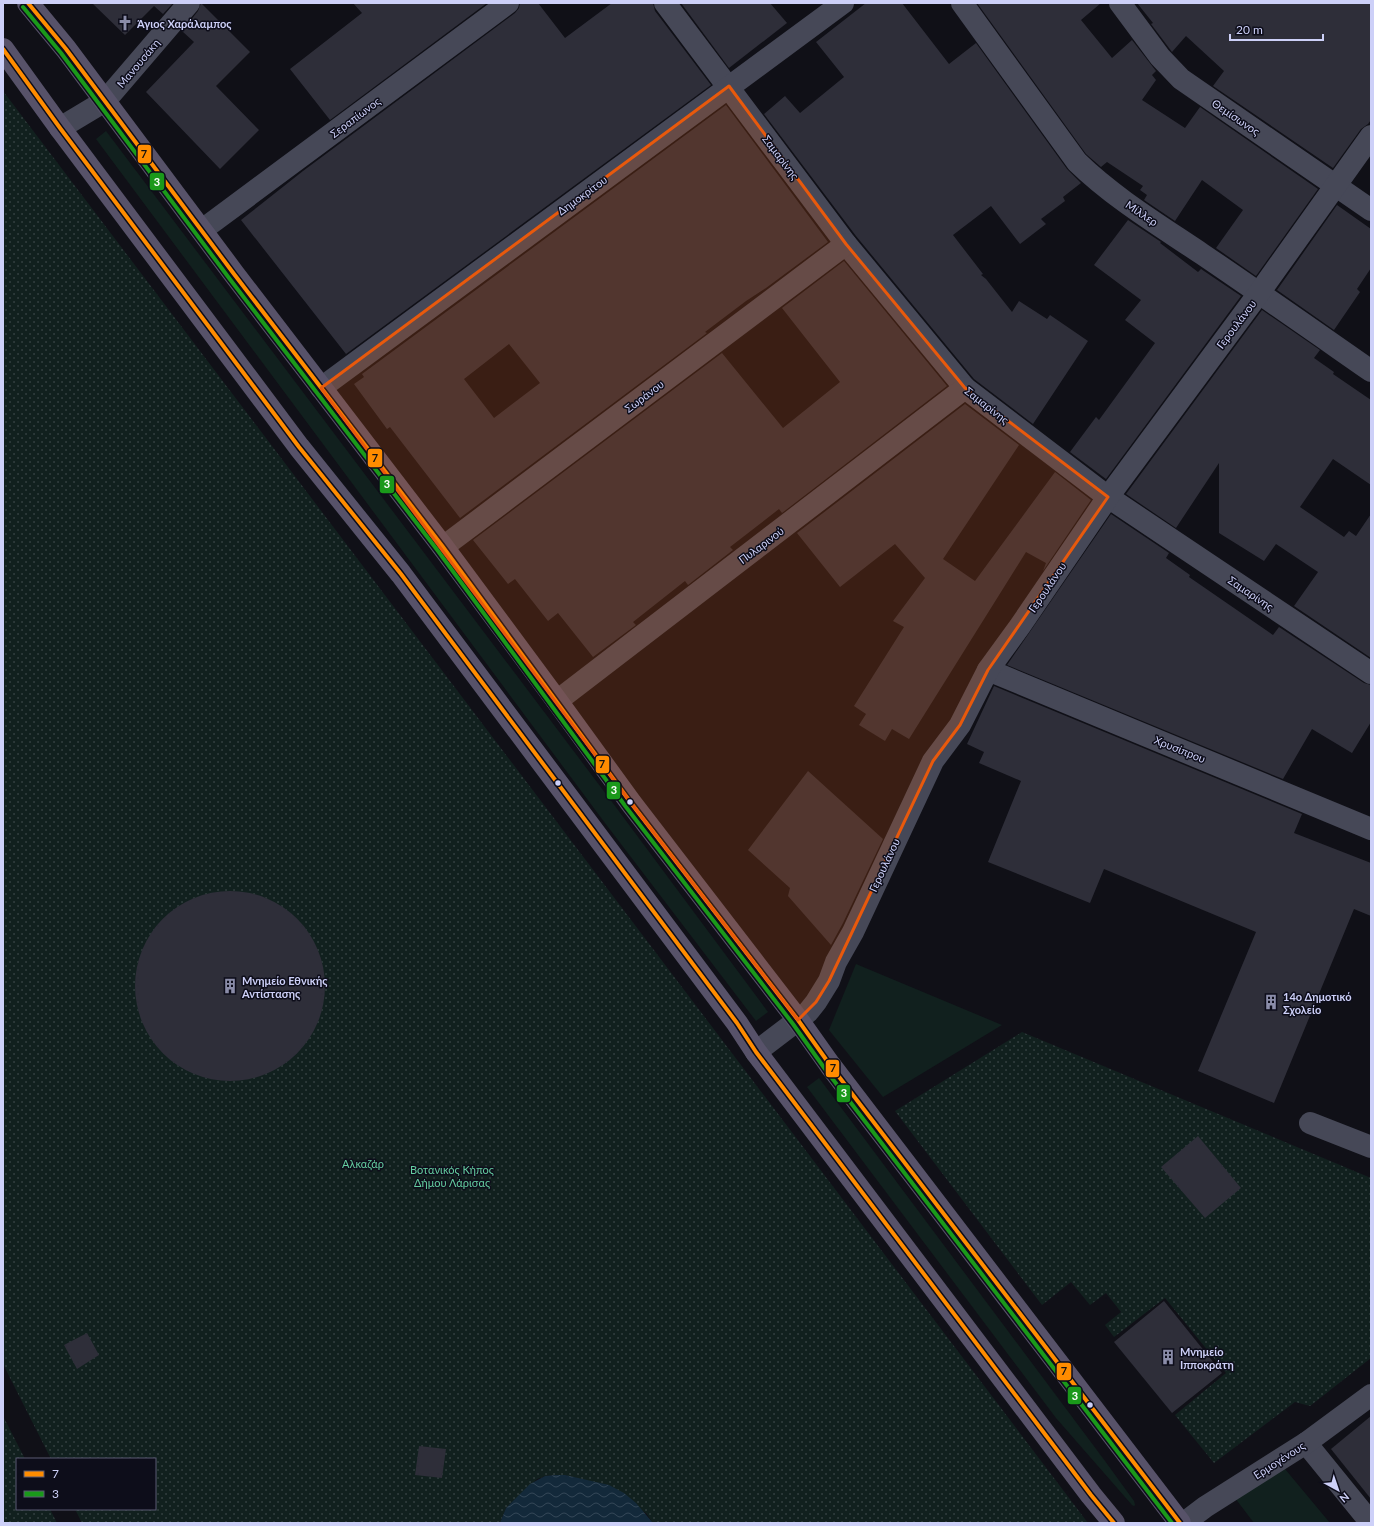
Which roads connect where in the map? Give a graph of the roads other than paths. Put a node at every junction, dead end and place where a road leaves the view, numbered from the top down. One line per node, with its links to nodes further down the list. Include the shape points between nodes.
1 (28, 3): 10 (main road)
2 (189, 3): 10 (street, Μανουσάκη)
3 (508, 3): 15 (street, Σεραπίωνος)
4 (665, 3): 9 (street, Σαμαρίνης)
5 (843, 3): 9 (street, Δημοκρίτου)
6 (962, 3): 17 (street, Μίλλερ, via 1086,171 1128,204)
7 (1120, 3): 13 (street, Θεμίσωνος, via 1160,57 1181,79)
8 (3, 49): 11 (main road)
9 (729, 86): 16 (street, Σαμαρίνης); 19 (street, Δημοκρίτου)
10 (105, 101): 11 (street, Μανουσάκη); 15 (main road)
11 (60, 128): 28 (main road, via 299,446 401,574 737,1023)
12 (1371, 136): 13 (street, Γερουλάνου)
13 (1336, 185): 14 (street, Θεμίσωνος); 17 (street, Γερουλάνου)
14 (1371, 210)
15 (202, 230): 19 (main road)
16 (846, 244): 20 (street, Σαμαρίνης); 22 (street, Σωράνου)
17 (1259, 293): 18 (street, Μίλλερ); 21 (street, Γερουλάνου)
18 (1371, 371)
19 (321, 388): 22 (main road)
20 (965, 388): 21 (street, Σαμαρίνης); 25 (street, Πυλαρινού)
21 (1108, 497): 23 (street, Γερουλάνου); 24 (street, Σαμαρίνης)
22 (443, 547): 25 (main road)
23 (988, 670): 26 (street, Χρυσίπpου); 27 (street, Γερουλάνου, via 960,725 933,760 829,981 816,1002)
24 (1371, 673)
25 (558, 701): 27 (main road, via 631,802)
26 (1371, 829)
27 (798, 1020): 28 (street, Γερουλάνου); 34 (main road)
28 (756, 1052): 33 (main road)
29 (1310, 1123): 30 (street)
30 (1371, 1147)
31 (1371, 1394): 32 (street, Ερμογένους)
32 (1306, 1443): 35 (street, Ερμογένους); 36 (street)
33 (1114, 1523)
34 (1180, 1523)
35 (1184, 1523)
36 (1371, 1523)

